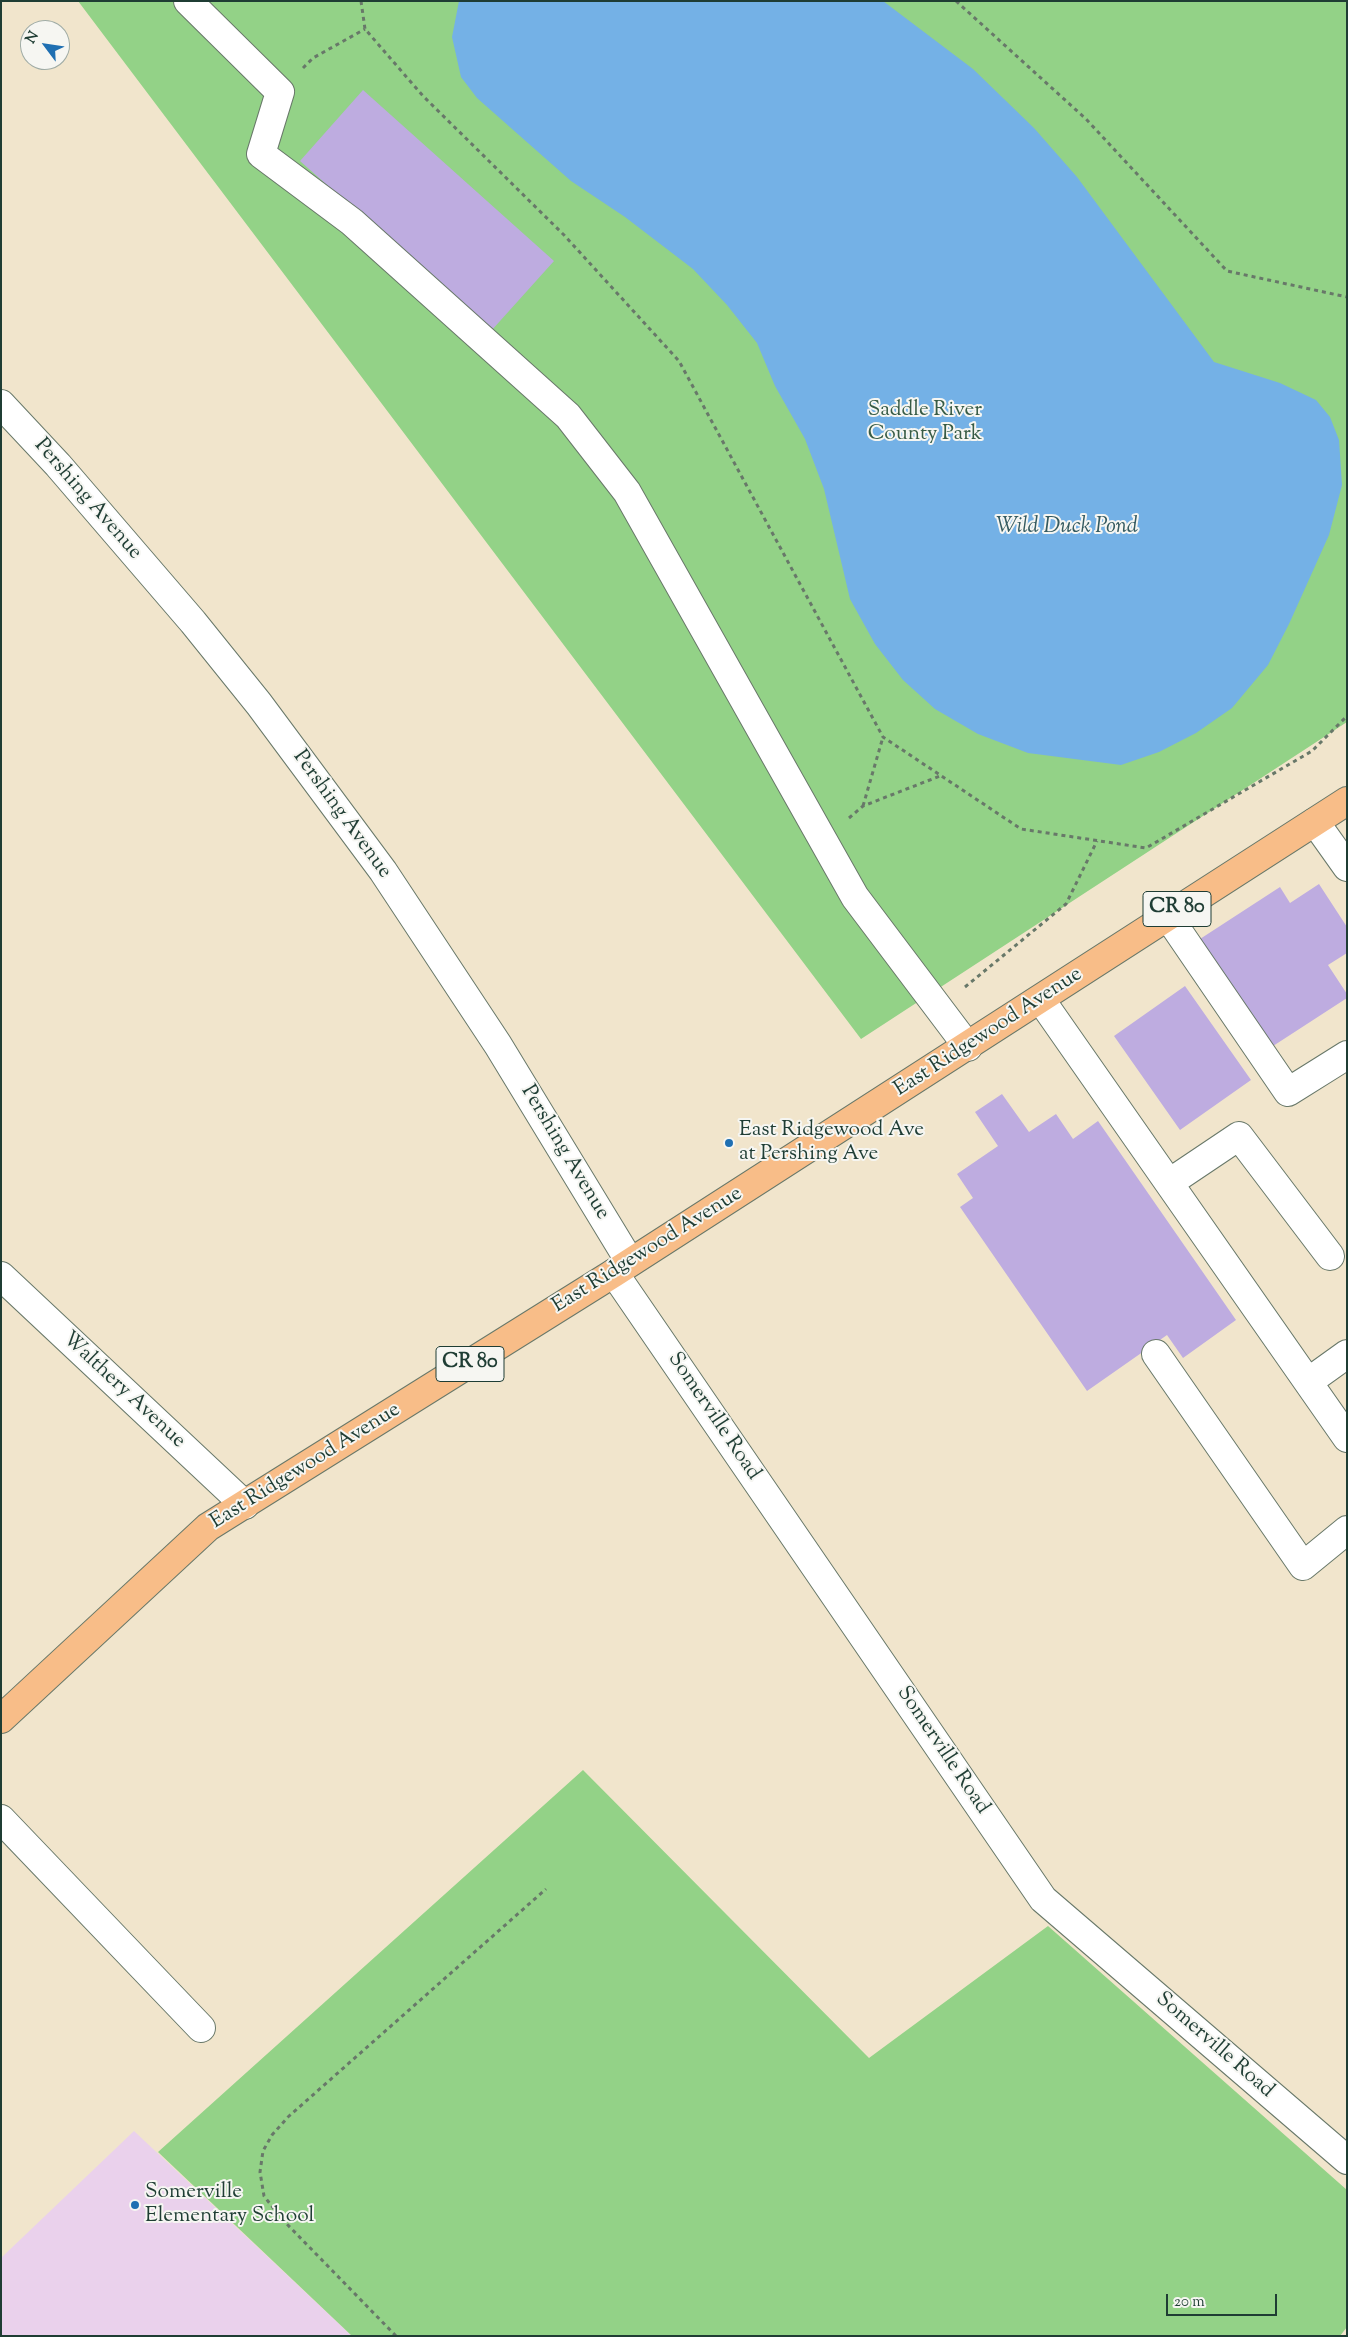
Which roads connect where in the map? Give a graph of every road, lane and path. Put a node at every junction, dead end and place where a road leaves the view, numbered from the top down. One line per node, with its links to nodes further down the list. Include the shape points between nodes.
1 (188, 1): 5 (street)
2 (361, 1): 4 (path)
3 (956, 1): 6 (path, via 1086,119 1227,271)
4 (365, 29): 5 (path, via 313,58); 9 (path, via 423,96 564,235 679,361)
5 (280, 92): 15 (street, via 262,154 352,222 568,416 627,492)
6 (1347, 296)
7 (1, 404): 24 (street, Pershing Avenue, via 58,464 194,622 383,871 498,1045)
8 (1347, 716): 14 (path, via 1312,752 1146,848)
9 (883, 737): 10 (path); 12 (path)
10 (941, 775): 12 (path); 14 (path, via 1020,829)
11 (1347, 801): 13 (main road, East Ridgewood Avenue / CR 80)
12 (863, 806): 15 (path)
13 (1314, 822): 16 (street); 17 (main road, East Ridgewood Avenue / CR 80)
14 (1097, 840): 19 (path, via 1066,904 988,970)
15 (824, 842): 19 (street, via 855,897)
16 (1347, 867)
17 (1167, 915): 18 (main road, East Ridgewood Avenue / CR 80); 21 (street, via 1288,1092)
18 (1041, 1000): 20 (main road, East Ridgewood Avenue / CR 80); 22 (street)
19 (938, 1007): 20 (street)
20 (968, 1047): 24 (main road, East Ridgewood Avenue / CR 80)
21 (1347, 1055)
22 (1169, 1183): 23 (street, via 1239,1136); 28 (street)
23 (1330, 1256)
24 (622, 1268): 30 (main road, East Ridgewood Avenue / CR 80); 36 (street, Somerville Road, via 1043,1899)
25 (1, 1276): 30 (street, Walthery Avenue)
26 (1156, 1354): 31 (street, via 1303,1566)
27 (1347, 1354): 28 (street)
28 (1308, 1382): 29 (street)
29 (1347, 1438)
30 (245, 1505): 32 (main road, East Ridgewood Avenue / CR 80, via 208,1527)
31 (1347, 1530)
32 (1, 1719)
33 (1, 1819): 35 (street)
34 (546, 1889): 37 (path, via 288,2117 263,2151 260,2172 264,2196 281,2218)
35 (201, 2028)
36 (1347, 2160)
37 (396, 2336)

